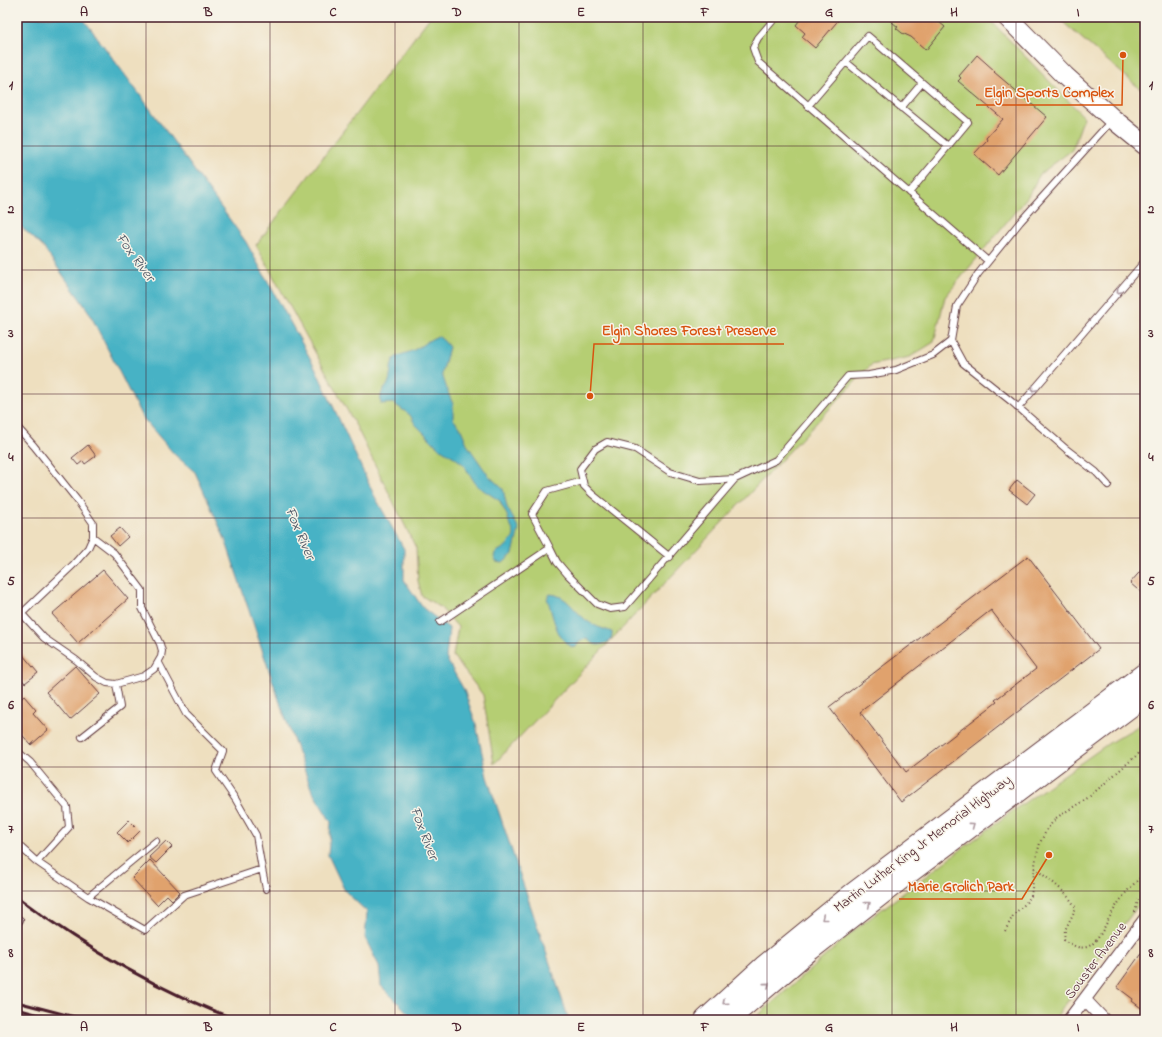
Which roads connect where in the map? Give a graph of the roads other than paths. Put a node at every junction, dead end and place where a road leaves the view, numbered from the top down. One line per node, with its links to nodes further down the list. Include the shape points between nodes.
1 (776, 17): 5 (lane, via 753,48 758,62)
2 (1008, 17): 7 (main road, via 1065,76)
3 (846, 62): 4 (lane, via 868,36); 5 (lane); 6 (lane)
4 (922, 83): 6 (lane); 9 (lane, via 968,122)
5 (808, 106): 10 (lane)
6 (901, 108): 9 (lane)
7 (1113, 119): 8 (main road); 11 (lane)
8 (1145, 145)
9 (948, 146): 10 (lane)
10 (909, 193): 11 (lane)
11 (988, 261): 13 (lane, via 957,306)
12 (1145, 261): 14 (lane, one-way to 14)
13 (951, 340): 14 (lane, via 963,363); 16 (lane, via 933,355 896,370 848,376 776,460)
14 (1018, 408): 18 (lane, via 1096,472)
15 (17, 427): 19 (lane, via 77,500 93,523)
16 (736, 479): 17 (lane, via 700,481 670,472 635,449 607,442 595,449 580,469); 21 (lane)
17 (583, 481): 20 (lane, via 547,491 532,514); 21 (lane, via 584,486 592,494)
18 (1108, 486)
19 (93, 536): 22 (lane, via 88,548 73,565); 25 (lane, via 114,553 142,590 142,608 162,652)
20 (550, 548): 21 (lane, via 568,576 597,604 610,609 625,607); 23 (lane)
21 (670, 557)
22 (19, 616): 27 (lane, via 96,677 107,684)
23 (440, 622)
24 (1145, 660): 32 (highway)
25 (159, 663): 27 (lane, via 144,676); 37 (lane, via 186,714 223,750 216,771 256,835)
26 (1145, 674): 32 (highway, Martin Luther King Jr Memorial Highway)
27 (116, 684): 30 (lane, via 120,707)
28 (1145, 695): 33 (highway, Martin Luther King Jr Memorial Highway)
29 (1145, 708): 33 (highway)
30 (82, 737)
31 (17, 751): 36 (lane, via 30,762 66,807 69,827)
32 (1018, 770): 42 (highway, Martin Luther King Jr Memorial Highway, one-way to 42, via 852,894 764,967)
33 (1045, 770): 43 (highway, Martin Luther King Jr Memorial Highway, one-way to 33, via 810,949)
34 (156, 841): 39 (lane)
35 (17, 844): 36 (lane)
36 (37, 862): 39 (lane)
37 (262, 869): 38 (lane); 39 (lane, via 184,895 145,930)
38 (266, 888)
39 (88, 897)
40 (1145, 918): 41 (street, Souster Avenue)
41 (1085, 1000): 44 (street, Souster Avenue); 45 (street)
42 (706, 1020)
43 (727, 1020)
44 (1069, 1020)
45 (1104, 1020)

